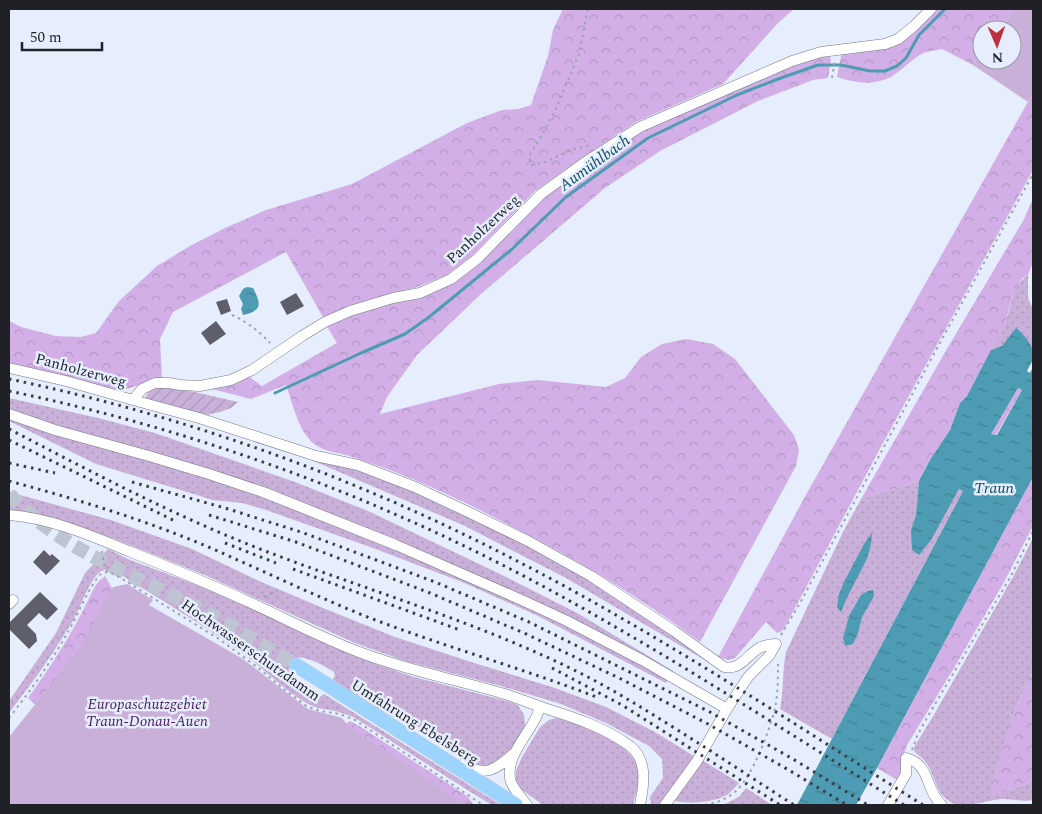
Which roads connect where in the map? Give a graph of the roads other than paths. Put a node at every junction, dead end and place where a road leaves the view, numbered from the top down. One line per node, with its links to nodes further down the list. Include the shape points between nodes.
1 (931, 9): 3 (street, Panholzerweg, via 898,39 885,44 821,52 792,61 640,128 541,194 477,259 451,279 420,293 350,311 325,322 252,370 231,380 200,386 155,384 142,389)
2 (9, 368): 3 (street, Panholzerweg)
3 (134, 400): 8 (street, via 316,456 358,465 438,498 528,541 591,576 724,667 736,667 760,648 775,646 748,677)
4 (9, 414): 8 (street, via 263,492 396,545 567,621)
5 (9, 515): 7 (street, via 43,520 102,541 403,668 508,695)
6 (296, 665): 9 (main road, Umfahrung Ebelsberg)
7 (540, 707): 10 (street); 13 (street, via 584,721 631,746 643,768)
8 (727, 709): 14 (street, via 697,761)
9 (432, 752): 10 (street, via 484,772 494,769); 11 (main road, Umfahrung Ebelsberg)
10 (514, 753): 12 (street, via 512,785)
11 (516, 805)
12 (527, 805)
13 (640, 805)
14 (665, 805)
15 (888, 805): 16 (street, via 906,774 906,758 922,768)
16 (942, 805)

